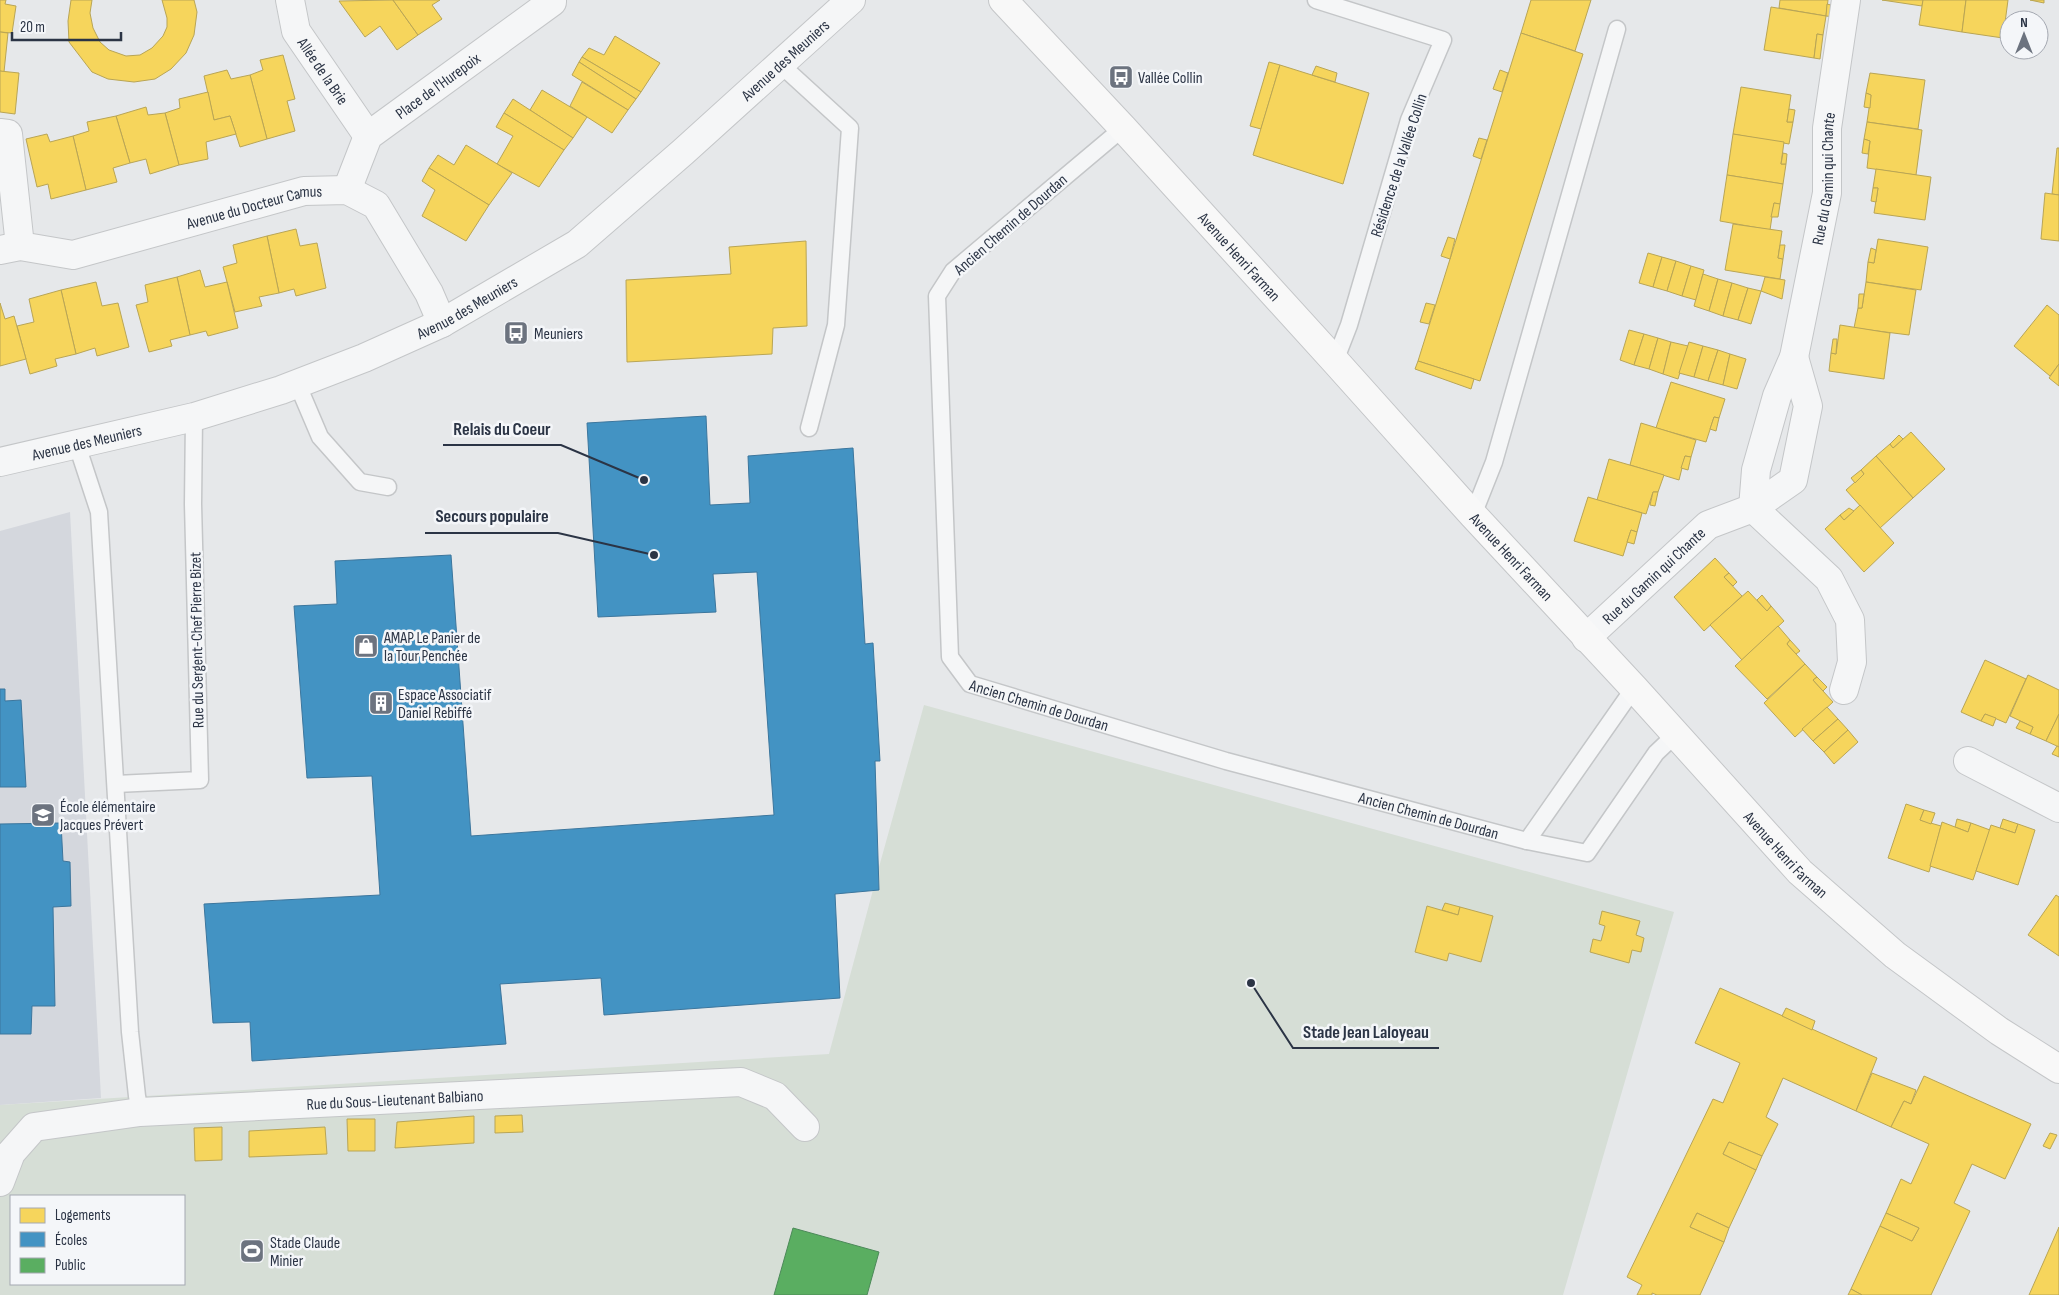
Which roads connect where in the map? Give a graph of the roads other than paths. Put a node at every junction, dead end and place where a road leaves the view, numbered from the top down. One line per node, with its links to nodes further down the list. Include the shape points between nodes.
1 (290, 0): 11 (street, Allée de la Brie, via 296,31)
2 (552, 0): 11 (street, Place de l'Hurepoix)
3 (851, 0): 8 (street, Avenue des Meuniers)
4 (1003, 0): 9 (street, Avenue Henri Farman)
5 (1316, 0): 16 (lane, Résidence de la Vallée Collin, via 1443,40 1410,120 1349,325)
6 (1846, 0): 15 (street, Rue du Gamin qui Chante, via 1826,128 1826,193)
7 (1617, 29): 24 (lane, via 1494,462)
8 (780, 64): 14 (street, Avenue des Meuniers, via 577,244); 19 (lane, via 850,128 836,325)
9 (1123, 128): 16 (street, Avenue Henri Farman); 32 (lane, Ancien Chemin de Dourdan, via 953,271 937,296 950,657 970,684 1226,761)
10 (0, 133): 13 (street, via 8,134)
11 (368, 136): 12 (street)
12 (347, 190): 13 (street, Avenue du Docteur Camus, via 304,191 73,255); 14 (street, Avenue du Docteur Camus, via 376,205 429,293)
13 (10, 248)
14 (442, 324): 17 (street, Avenue des Meuniers)
15 (1794, 357): 23 (street, Rue du Gamin qui Chante, via 1777,396 1756,470); 23 (street, Rue du Gamin qui Chante, via 1808,406 1793,480)
16 (1335, 361): 24 (street, Avenue Henri Farman)
17 (297, 383): 18 (street, Avenue des Meuniers); 22 (lane, via 320,437 360,482)
18 (194, 417): 20 (street, Avenue des Meuniers); 30 (lane, Rue du Sergent-Chef Pierre Bizet, via 193,514 200,780)
19 (809, 428)
20 (77, 445): 21 (street, Avenue des Meuniers); 30 (lane, via 99,512)
21 (0, 462)
22 (388, 487)
23 (1753, 508): 25 (street, Rue du Gamin qui Chante, via 1708,524); 27 (street, via 1828,579 1850,620 1852,662)
24 (1473, 516): 25 (street, Avenue Henri Farman)
25 (1586, 638): 26 (street, Avenue Henri Farman)
26 (1634, 688): 28 (street, Avenue Henri Farman); 32 (lane)
27 (1844, 690)
28 (1675, 735): 32 (lane, Ancien Chemin de Dourdan, via 1656,753 1587,853); 33 (street, Avenue Henri Farman, via 1800,872 1895,955 1999,1032)
29 (1968, 761): 31 (street)
30 (116, 784): 34 (lane, via 130,1032)
31 (2059, 808)
32 (1527, 841)
33 (2059, 1069)
34 (140, 1112): 35 (street, Rue du Sous-Lieutenant Balbiano, via 741,1082 775,1096); 36 (street, Rue du Sous-Lieutenant Balbiano, via 34,1127 11,1153)
35 (805, 1127)
36 (0, 1182)

